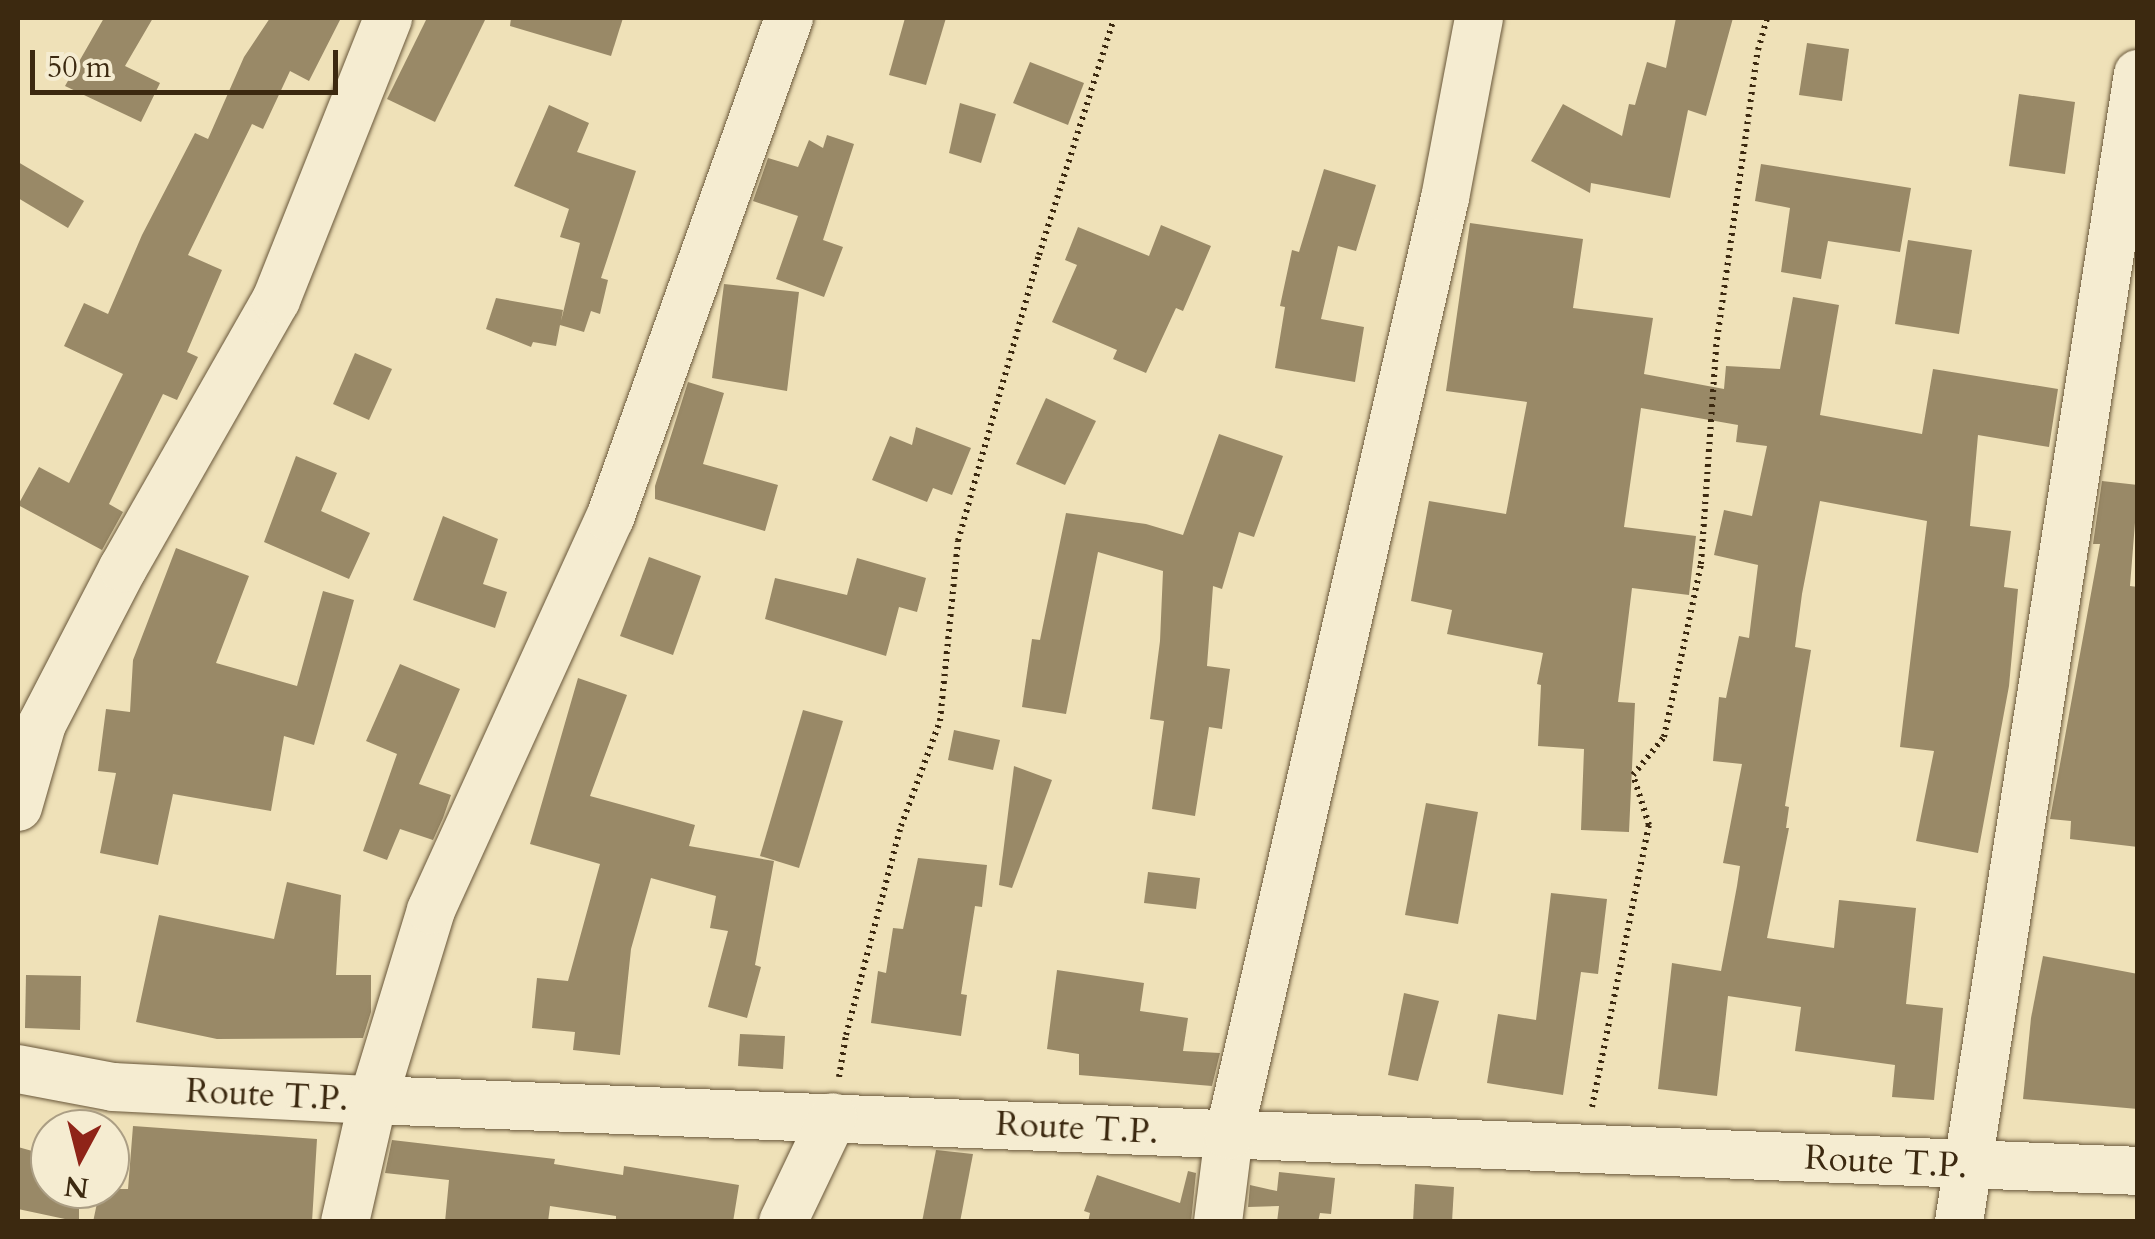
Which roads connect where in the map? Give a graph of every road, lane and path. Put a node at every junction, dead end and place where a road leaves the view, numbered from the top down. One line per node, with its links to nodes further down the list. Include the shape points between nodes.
1 (388, 18): 7 (street, via 276,300 51,707)
2 (789, 18): 9 (street, via 610,518 431,910)
3 (1114, 18): 10 (path, via 1038,255 958,542 940,721 901,826 846,1034)
4 (1479, 18): 11 (street, via 1445,198)
5 (1767, 18): 12 (path, via 1716,348 1701,564 1664,737 1633,775 1649,825)
6 (2138, 74): 13 (street)
7 (18, 807)
8 (18, 1069): 9 (street, Route T.P., via 113,1087)
9 (373, 1100): 10 (street, Route T.P.); 15 (street)
10 (833, 1118): 11 (street, Route T.P.); 16 (street)
11 (1229, 1135): 12 (street, Route T.P.); 17 (street)
12 (1584, 1147): 13 (street, Route T.P.)
13 (1967, 1167): 14 (street, Route T.P.); 18 (street)
14 (2138, 1171)
15 (345, 1222)
16 (783, 1222)
17 (1218, 1222)
18 (1959, 1222)

